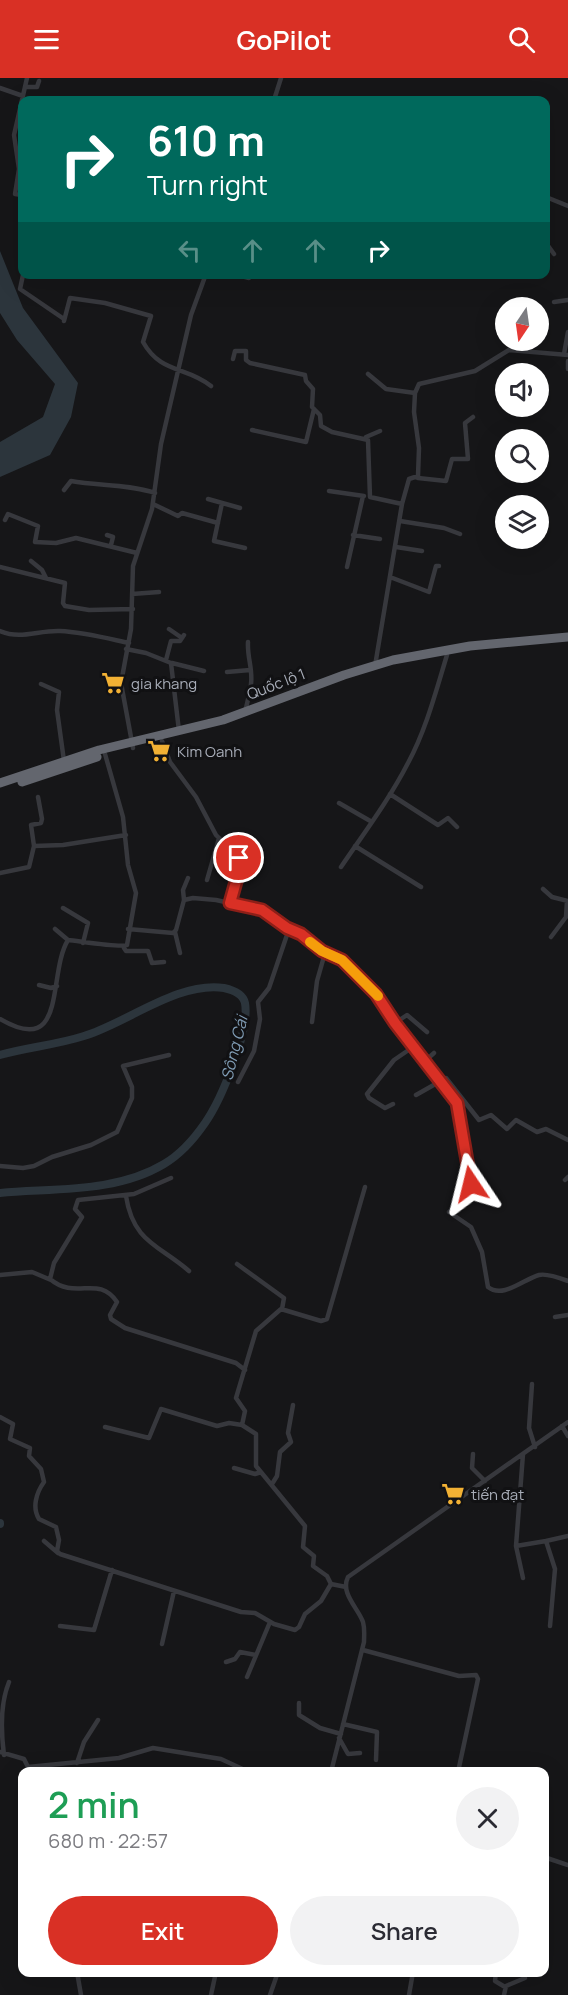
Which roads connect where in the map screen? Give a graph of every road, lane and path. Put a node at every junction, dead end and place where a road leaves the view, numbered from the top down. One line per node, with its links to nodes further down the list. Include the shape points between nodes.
1 (27, 78): 4 (street)
2 (280, 78): 7 (street)
3 (39, 81): 4 (street, via 37,87)
4 (25, 87): 6 (street)
5 (0, 88): 6 (street)
6 (23, 96)
7 (275, 96)
8 (18, 118): 9 (street, via 14,135)
9 (18, 161)
10 (18, 174): 11 (street)
11 (18, 194)
12 (550, 199): 13 (street)
13 (568, 206)
14 (550, 248): 15 (street)
15 (554, 254)
16 (22, 279): 24 (street, via 20,289 64,320 70,298 151,316 143,343 160,364)
17 (204, 279): 24 (street)
18 (568, 300): 19 (street)
19 (554, 302)
20 (568, 332): 21 (street)
21 (566, 355): 28 (street, via 506,351 474,371 419,384)
22 (233, 359): 29 (street, via 235,351 246,351 250,363 305,375 313,389)
23 (568, 361): 25 (street)
24 (178, 369): 27 (street); 37 (street, via 161,444)
25 (568, 369)
26 (368, 374): 28 (street, via 387,389)
27 (211, 386)
28 (414, 393): 34 (street, via 419,448)
29 (314, 409): 31 (street, via 306,442); 33 (street, via 320,415 322,428)
30 (472, 417): 34 (street, via 465,423 468,459 452,459 446,481)
31 (252, 430)
32 (380, 431): 33 (street)
33 (366, 437): 39 (street)
34 (417, 478): 43 (street, via 409,479)
35 (64, 490): 37 (street, via 70,481 133,486)
36 (329, 491): 38 (street)
37 (155, 493): 42 (street)
38 (363, 496): 39 (street); 50 (street)
39 (370, 497): 43 (street)
40 (208, 499): 41 (street)
41 (222, 503): 44 (street); 47 (street)
42 (153, 504): 47 (street, via 178,516 182,513); 56 (street)
43 (402, 504): 46 (street)
44 (240, 508)
45 (5, 520): 52 (street, via 8,514 38,526 35,543 76,538)
46 (400, 521): 48 (street); 53 (street)
47 (218, 523): 54 (street, via 215,541)
48 (460, 534)
49 (107, 535): 52 (street, via 112,537)
50 (353, 535): 51 (street); 60 (street)
51 (380, 539)
52 (111, 545): 56 (street)
53 (396, 547): 55 (street); 61 (street)
54 (245, 548)
55 (422, 551)
56 (137, 553): 64 (street)
57 (31, 561): 62 (street)
58 (440, 566): 61 (street, via 436,566 429,592)
59 (0, 567): 62 (street)
60 (347, 567)
61 (390, 577): 75 (street)
62 (46, 578): 65 (street, via 65,583 65,606)
63 (159, 592): 64 (street)
64 (132, 594): 65 (street)
65 (133, 609): 70 (street)
66 (170, 629): 74 (street, via 183,636 180,641 171,641)
67 (0, 631): 70 (street, via 18,636 44,631 71,632)
68 (568, 637): 75 (highway, Quốc lộ 1, via 464,647)
69 (248, 642): 76 (street)
70 (129, 643): 72 (street)
71 (568, 643): 73 (highway, Quốc lộ 1)
72 (126, 649): 74 (street); 83 (street, via 121,683)
73 (447, 655): 82 (highway, Quốc lộ 1, via 367,674 226,724); 88 (street, via 417,746)
74 (169, 662): 77 (street); 81 (street)
75 (375, 666): 80 (highway, Quốc lộ 1)
76 (249, 670): 78 (street); 80 (street, via 251,682)
77 (204, 671)
78 (227, 672)
79 (41, 684): 85 (street, via 59,692 57,710)
80 (245, 712): 81 (highway, Quốc lộ 1)
81 (179, 731): 83 (highway, Quốc lộ 1)
82 (162, 741): 83 (highway, Quốc lộ 1); 94 (street, via 170,762)
83 (132, 745): 84 (highway, Quốc lộ 1); 85 (highway, Quốc lộ 1)
84 (105, 754): 87 (highway, Quốc lộ 1); 93 (street)
85 (64, 761): 86 (highway, Quốc lộ 1)
86 (0, 783)
87 (0, 789)
88 (390, 794): 91 (street); 92 (street, via 438,825 448,818)
89 (38, 797): 95 (street, via 42,819 41,823 31,825)
90 (339, 803): 91 (street)
91 (372, 822): 96 (street)
92 (458, 827)
93 (126, 835): 95 (street); 108 (street, via 136,896)
94 (219, 838): 100 (street); 105 (street, via 239,858)
95 (34, 846): 98 (street, via 27,868)
96 (355, 846): 97 (street); 101 (street)
97 (341, 867)
98 (0, 873)
99 (188, 878): 103 (street)
100 (207, 880)
101 (421, 887)
102 (543, 889): 104 (street, via 552,897)
103 (184, 900): 105 (street); 110 (street)
104 (567, 901): 111 (street, via 566,917)
105 (230, 903): 109 (street, via 262,910)
106 (63, 908): 113 (street, via 88,923)
107 (55, 929): 112 (street)
108 (128, 929): 110 (street); 114 (street)
109 (290, 929): 116 (street); 129 (street, via 268,990 258,1002 260,1019 254,1051)
110 (175, 932): 115 (street)
111 (551, 937)
112 (68, 940): 113 (street); 119 (street, via 58,968)
113 (83, 943): 114 (street)
114 (124, 948): 117 (street, via 148,951 152,963)
115 (180, 953)
116 (325, 953): 121 (street); 122 (street, via 344,962 376,994)
117 (164, 962)
118 (39, 985): 119 (street)
119 (57, 986): 120 (street, via 44,1024 22,1030)
120 (0, 1019)
121 (312, 1022)
122 (395, 1023): 123 (street, via 407,1015); 124 (street)
123 (427, 1032)
124 (413, 1047): 127 (street); 131 (street, via 394,1060 367,1094 385,1108)
125 (434, 1053): 127 (street)
126 (169, 1055): 133 (street, via 123,1066 132,1098 117,1132 34,1166)
127 (426, 1060): 128 (street)
128 (441, 1079): 130 (street); 132 (street, via 479,1120 490,1115 507,1129 516,1120 537,1132 546,1128); 141 (street, via 459,1107 471,1184 450,1213 471,1227 482,1252 490,1288 505,1290 544,1275)
129 (238, 1082)
130 (416, 1095)
131 (393, 1104)
132 (568, 1140)
133 (0, 1166)
134 (171, 1178): 136 (street)
135 (364, 1187): 142 (street, via 326,1321)
136 (126, 1196): 138 (street, via 131,1218 145,1240); 140 (street, via 78,1200 75,1209 82,1217 53,1264)
137 (237, 1264): 142 (street, via 284,1298)
138 (189, 1271)
139 (0, 1275): 140 (street, via 30,1272)
140 (51, 1280): 145 (street, via 67,1289 92,1287 106,1291 116,1300 110,1317 117,1324 236,1363)
141 (568, 1281)
142 (282, 1309): 145 (street, via 257,1329)
143 (568, 1315): 144 (street)
144 (555, 1317)
145 (245, 1370): 150 (street, via 236,1398 245,1411)
146 (532, 1384): 154 (street, via 529,1428)
147 (293, 1404): 160 (street, via 288,1433 291,1442 280,1452)
148 (0, 1417): 165 (street, via 13,1424 10,1439 29,1448 29,1456 41,1468 44,1482 35,1511 39,1519 57,1527)
149 (568, 1422): 152 (street)
150 (242, 1425): 151 (street, via 217,1426 161,1409 149,1438); 158 (street, via 256,1434 255,1458)
151 (105, 1426)
152 (562, 1426): 153 (street); 154 (street)
153 (568, 1436)
154 (535, 1447): 156 (street)
155 (473, 1454): 159 (street, via 472,1468)
156 (524, 1454): 159 (street); 164 (street)
157 (234, 1468): 158 (street)
158 (261, 1472): 160 (street)
159 (485, 1481): 169 (street, via 348,1577)
160 (272, 1484): 168 (street, via 305,1526 303,1547 314,1556 313,1566)
161 (568, 1536): 163 (street)
162 (44, 1541): 165 (street)
163 (546, 1541): 164 (street); 173 (street, via 555,1569)
164 (516, 1546): 167 (street)
165 (58, 1553): 166 (street)
166 (112, 1570): 170 (street); 172 (street, via 94,1630)
167 (523, 1578)
168 (331, 1584): 169 (street); 171 (street, via 297,1629)
169 (346, 1587): 175 (street, via 363,1620)
170 (174, 1591): 171 (street, via 255,1613); 174 (street)
171 (270, 1622): 176 (street)
172 (60, 1626)
173 (550, 1626)
174 (162, 1644)
175 (363, 1650): 182 (street); 192 (street, via 459,1676 476,1675)
176 (256, 1655): 177 (street, via 240,1652); 178 (street)
177 (226, 1662)
178 (247, 1677)
179 (9, 1682): 184 (street, via 0,1734)
180 (299, 1703): 183 (street, via 299,1715)
181 (98, 1720): 187 (street)
182 (343, 1724): 183 (street); 186 (street, via 377,1732)
183 (340, 1736): 185 (street, via 348,1754); 191 (street)
184 (2, 1753): 188 (street, via 24,1759)
185 (360, 1753)
186 (376, 1760)
187 (77, 1763): 189 (street); 190 (street, via 124,1758 153,1748 221,1759)
188 (27, 1767)
189 (44, 1767)
190 (238, 1767)
191 (332, 1767)
192 (459, 1767)
193 (549, 1859): 194 (street)
194 (568, 1865)
195 (77, 1977): 202 (street)
196 (215, 1977): 203 (street)
197 (276, 1977): 204 (street)
198 (412, 1977): 205 (street)
199 (495, 1977): 201 (street, via 495,1981)
200 (525, 1978): 201 (street)
201 (505, 1987): 206 (street)
202 (81, 1995)
203 (211, 1995)
204 (270, 1995)
205 (409, 1995)
206 (504, 1995)

